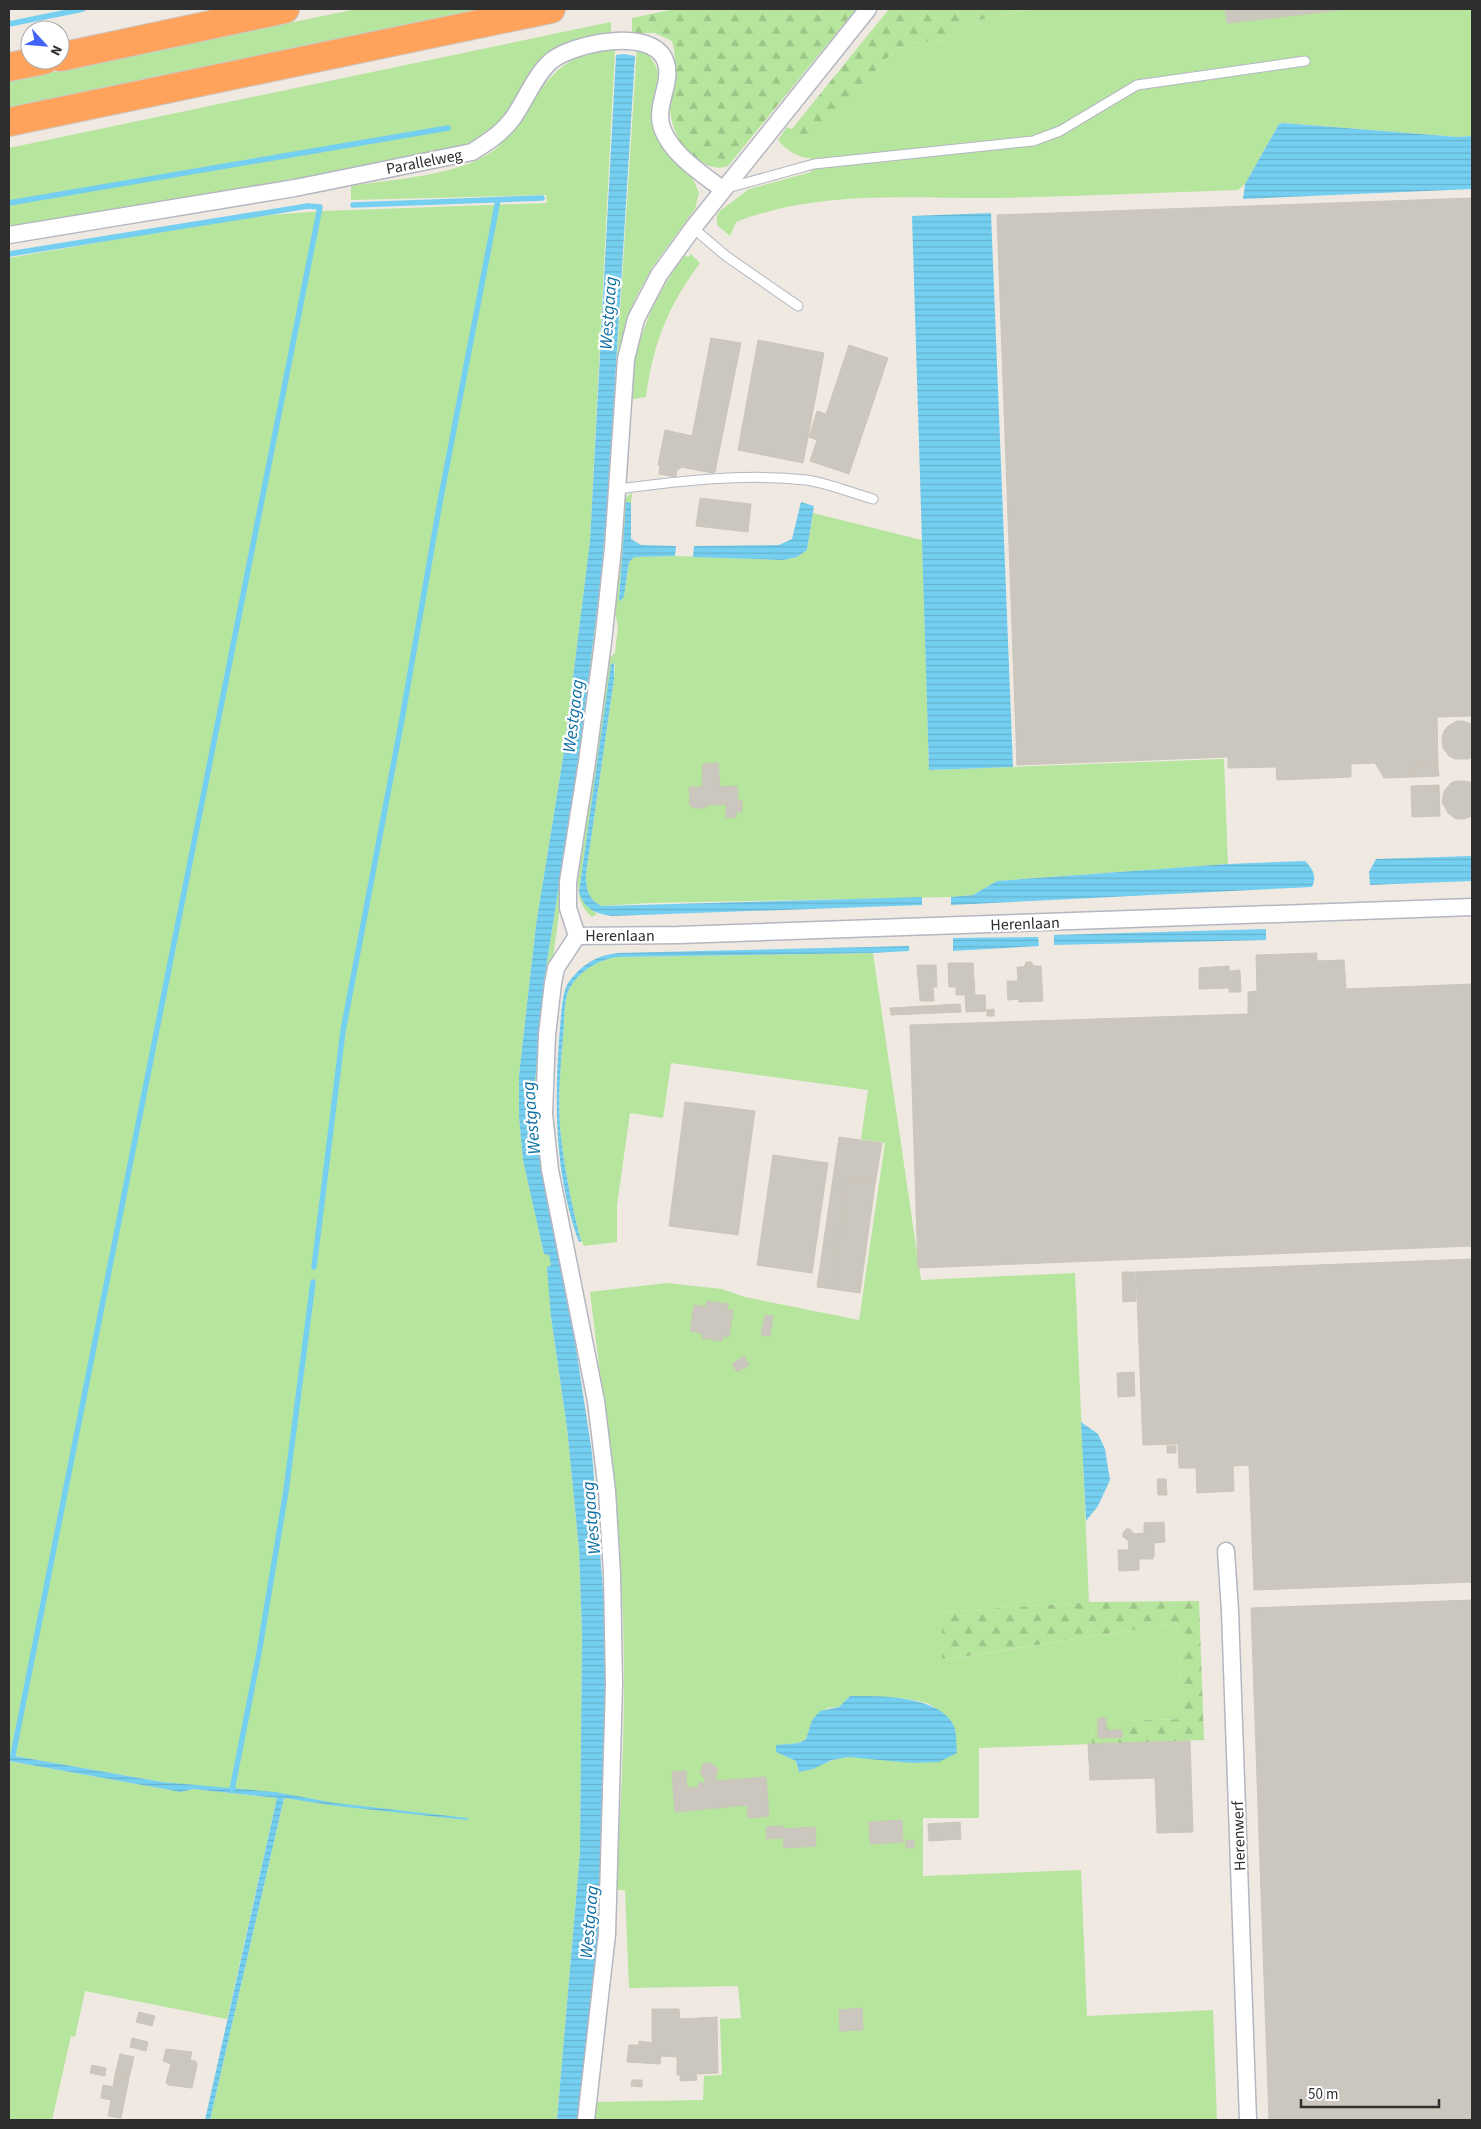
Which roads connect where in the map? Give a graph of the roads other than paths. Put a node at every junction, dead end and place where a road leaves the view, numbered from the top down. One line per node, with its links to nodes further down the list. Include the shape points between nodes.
1 (285, 9): 4 (highway)
2 (551, 9): 6 (highway)
3 (868, 9): 7 (street)
4 (70, 55)
5 (1305, 61): 7 (lane, via 1137,85 1060,131 1033,141 814,164)
6 (9, 122)
7 (722, 190): 8 (street); 9 (street, Parallelweg, via 676,150 662,128 659,113 667,76 666,61 658,50 639,41 600,42 551,61 513,119 495,138 472,152 294,188)
8 (693, 228): 10 (lane, via 726,256); 11 (street, via 659,275 636,319 626,359)
9 (9, 235)
10 (798, 306)
11 (618, 489): 12 (lane, via 682,480 749,477 808,480); 14 (street, via 603,642 568,882 568,908)
12 (873, 499)
13 (1472, 907): 14 (street, Herenlaan)
14 (577, 936): 16 (street, via 556,968 553,983 544,1114 550,1170 596,1401 607,1491 611,1565 614,1684 607,1934)
15 (1226, 1551): 17 (street, Herenwerf)
16 (586, 2120)
17 (1248, 2120)

